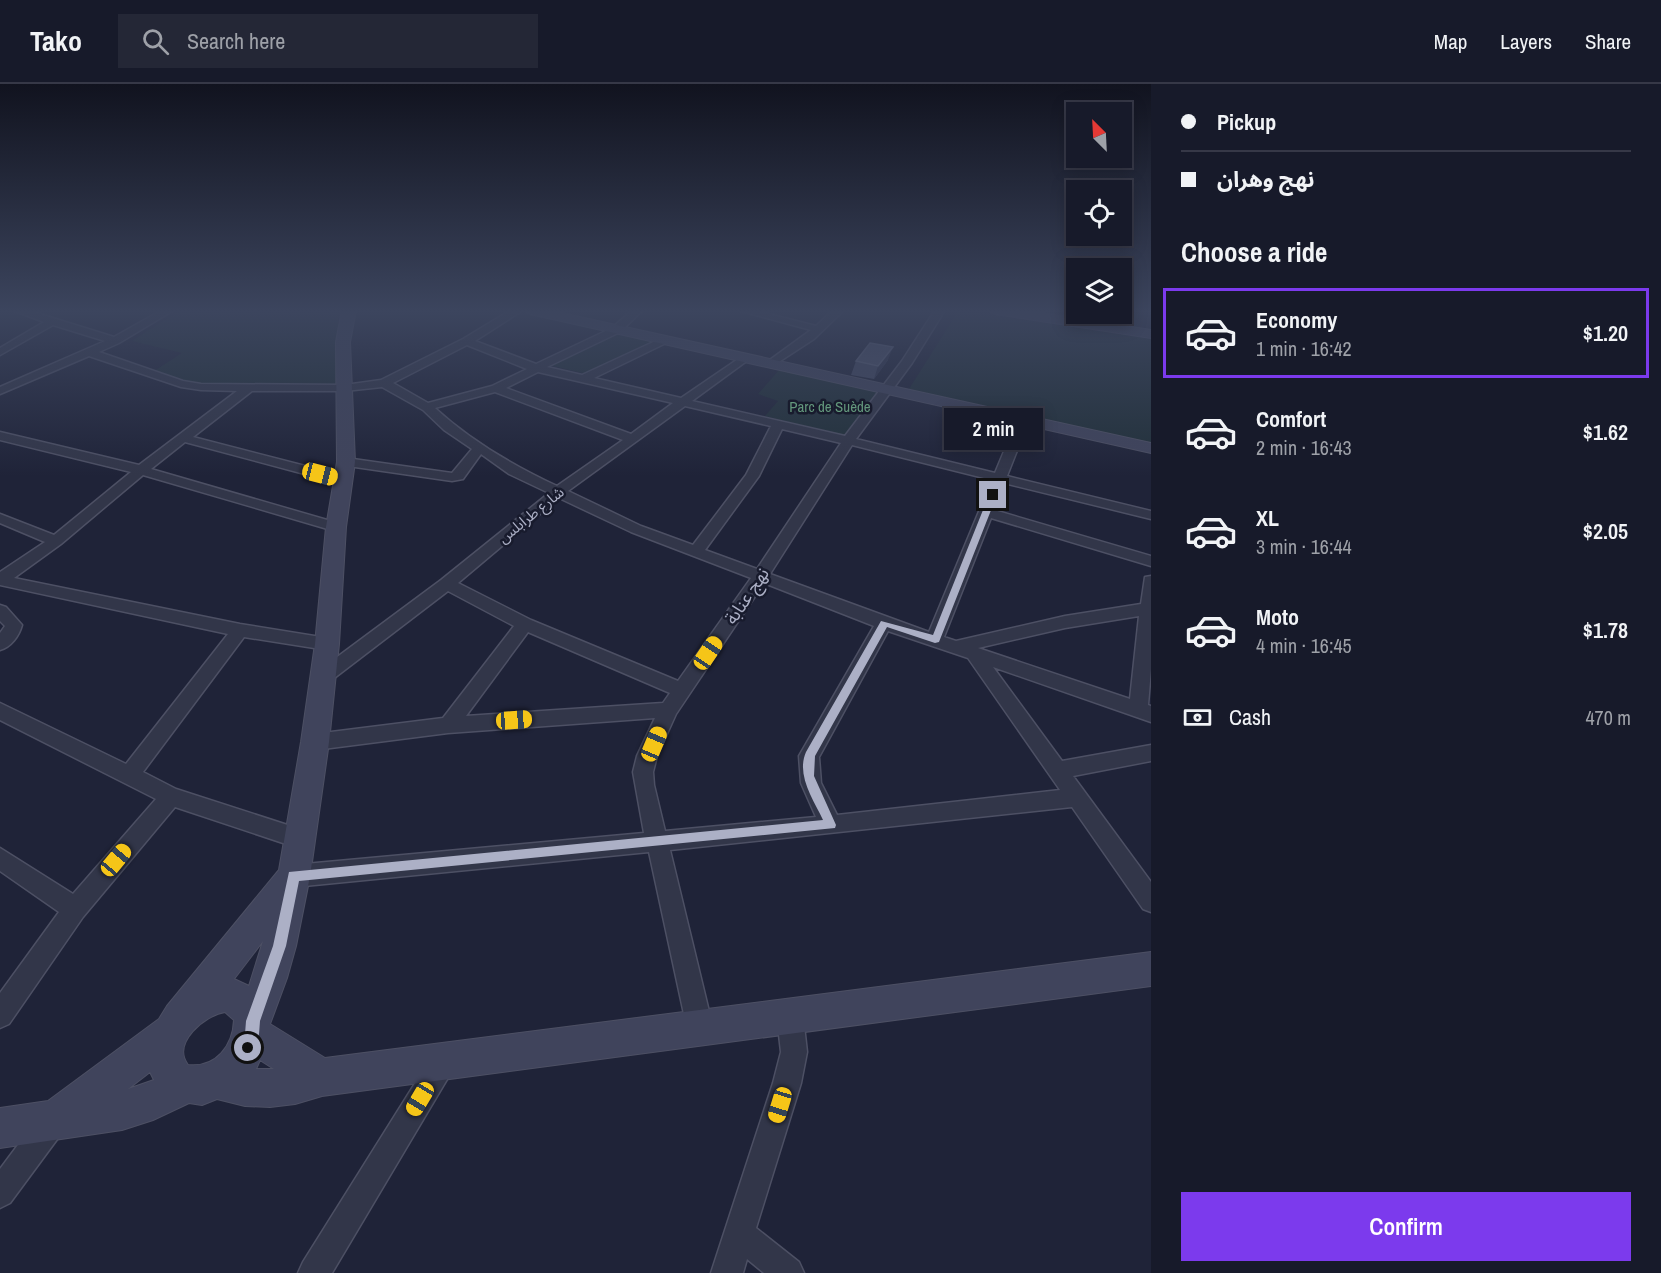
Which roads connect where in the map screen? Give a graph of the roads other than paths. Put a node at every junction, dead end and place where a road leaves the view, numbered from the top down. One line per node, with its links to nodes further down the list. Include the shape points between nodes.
1 (58, 365): 18 (street)
2 (127, 365): 17 (street, via 180,384)
3 (344, 365): 14 (street)
4 (419, 365): 13 (street)
5 (530, 365): 11 (street)
6 (541, 365): 11 (street)
7 (612, 365): 12 (street)
8 (734, 365): 19 (street, شارع طرابلس)
9 (778, 365): 16 (street)
10 (903, 365): 16 (street, نهج عنابة)
11 (536, 368): 12 (street); 15 (street)
12 (586, 378): 19 (street)
13 (384, 383): 14 (street); 20 (street)
14 (345, 388): 17 (street); 30 (street)
15 (496, 388): 20 (street); 25 (street)
16 (888, 388): 21 (street); 26 (street, نهج عنابة)
17 (248, 389): 24 (street)
18 (0, 391)
19 (684, 402): 22 (street); 25 (street, شارع طرابلس)
20 (427, 407): 28 (street)
21 (1023, 420): 27 (street); 31 (street)
22 (778, 424): 26 (street); 38 (street, via 752,476)
23 (0, 436): 29 (street)
24 (183, 438): 29 (street); 30 (street)
25 (633, 439): 32 (street, شارع طرابلس)
26 (850, 441): 31 (street); 40 (street, نهج عنابة)
27 (1151, 447)
28 (478, 449): 30 (street, via 458,476 452,477); 32 (street)
29 (141, 470): 36 (street); 37 (street)
30 (344, 471): 36 (street)
31 (999, 477): 33 (street); 34 (street)
32 (556, 493): 38 (street); 43 (street, شارع طرابلس)
33 (987, 512): 39 (street); 49 (street)
34 (1151, 515)
35 (0, 518): 37 (street)
36 (336, 527): 51 (street)
37 (56, 541): 41 (street)
38 (696, 551): 40 (street)
39 (1151, 561)
40 (760, 577): 46 (street); 54 (street, نهج عنابة)
41 (0, 580): 48 (street)
42 (1151, 581): 44 (street)
43 (447, 584): 47 (street); 53 (street, شارع طرابلس)
44 (1149, 608): 52 (street, via 1065,622); 57 (street)
45 (0, 612): 50 (street, via 14,626)
46 (884, 623): 49 (street); 65 (street, via 809,756 808,776)
47 (525, 624): 54 (street); 58 (street)
48 (240, 630): 51 (street); 62 (street)
49 (935, 639): 52 (street)
50 (0, 644)
51 (327, 644): 53 (street)
52 (966, 650): 57 (street); 61 (street)
53 (322, 677): 59 (street)
54 (682, 691): 55 (street, نهج عنابة)
55 (668, 710): 58 (street); 67 (street, نهج عنابة, via 643,772)
56 (0, 711): 62 (street)
57 (1145, 712)
58 (448, 725): 59 (street)
59 (315, 742): 66 (street)
60 (1151, 753): 61 (street)
61 (1058, 770): 64 (street)
62 (128, 776): 63 (street)
63 (171, 796): 66 (street); 71 (street)
64 (1078, 797): 65 (street); 70 (street)
65 (831, 825): 67 (street)
66 (298, 838): 69 (street)
67 (655, 840): 69 (street); 77 (street, نهج عنابة)
68 (0, 858): 71 (street)
69 (294, 876): 75 (street); 76 (street, via 279,946)
70 (1151, 901)
71 (75, 909): 73 (street)
72 (1151, 969): 74 (street)
73 (0, 1015)
74 (790, 1017): 77 (street); 84 (street, via 794,1052 787,1083)
75 (179, 1022): 76 (street, via 200,1001 228,994 246,1004); 80 (street, via 167,1043 167,1065 171,1074); 81 (street)
76 (253, 1027): 79 (street); 80 (street, via 240,1060)
77 (700, 1028): 78 (street)
78 (444, 1061): 79 (street); 85 (street)
79 (322, 1077): 80 (street, via 298,1086 268,1090)
80 (201, 1082): 81 (street, via 122,1110)
81 (53, 1122): 82 (street); 83 (street)
82 (0, 1128)
83 (0, 1193)
84 (740, 1233): 86 (street); 87 (street)
85 (314, 1273)
86 (727, 1273)
87 (788, 1273)

